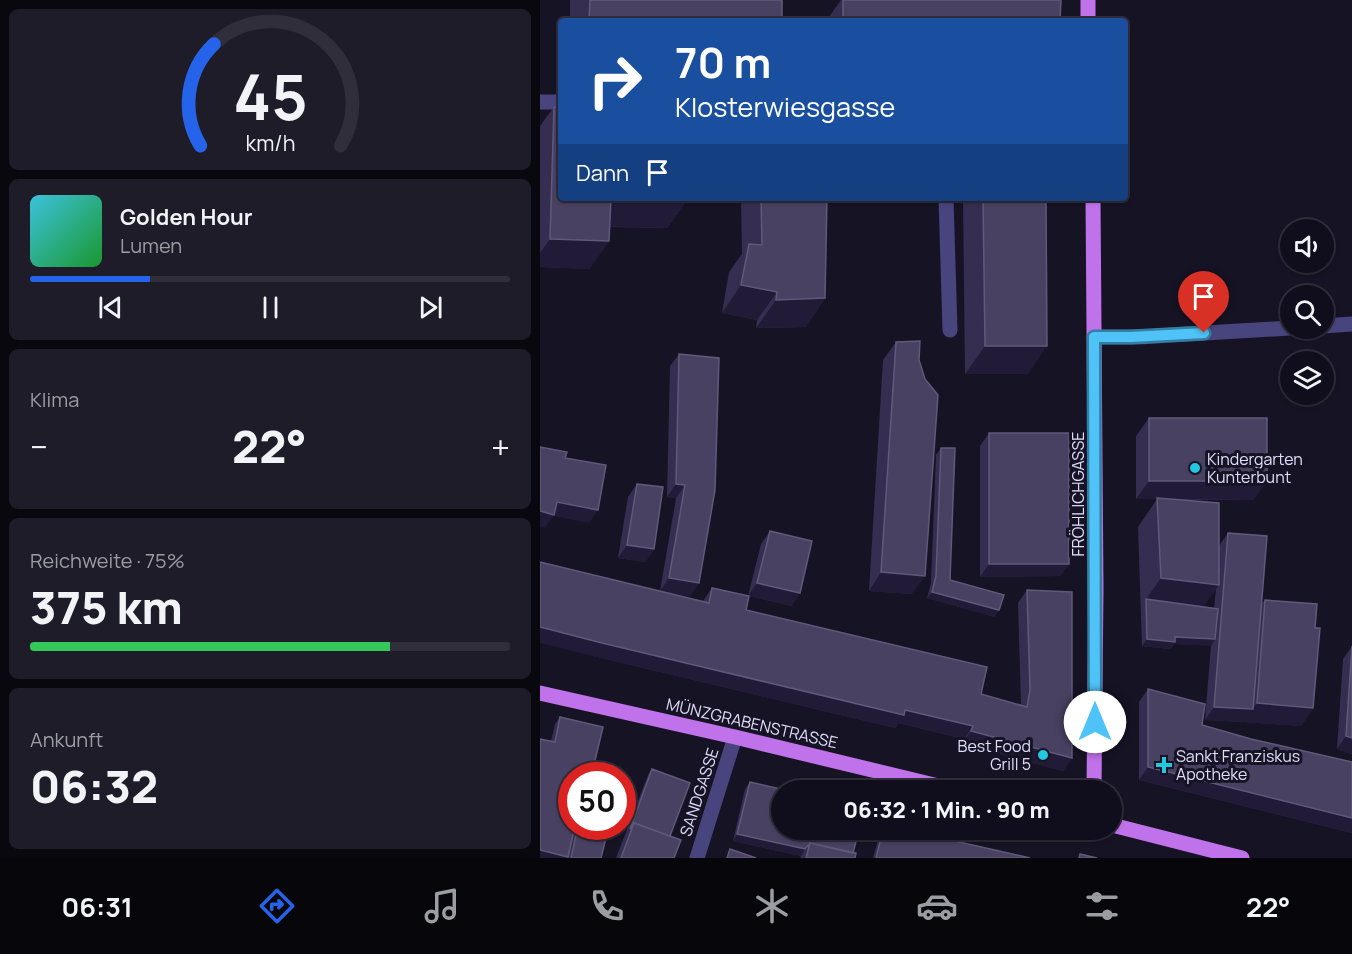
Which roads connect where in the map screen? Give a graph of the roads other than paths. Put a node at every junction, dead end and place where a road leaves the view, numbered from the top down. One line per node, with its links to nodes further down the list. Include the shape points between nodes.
1 (1088, 0): 2 (main road)
2 (1088, 18)
3 (540, 102): 4 (street)
4 (558, 102)
5 (946, 201): 10 (street)
6 (1093, 201): 11 (main road, FRÖHLICHGASSE)
7 (1352, 324): 8 (street)
8 (1334, 325)
9 (1280, 329): 11 (street)
10 (950, 330)
11 (1094, 337): 15 (main road, FRÖHLICHGASSE)
12 (540, 693): 13 (main road, MÜNZGRABENSTRASSE)
13 (735, 737): 14 (main road, MÜNZGRABENSTRASSE); 17 (street, SANDGASSE)
14 (913, 780)
15 (1094, 780)
16 (1122, 828): 18 (main road)
17 (697, 858)
18 (1242, 858)

